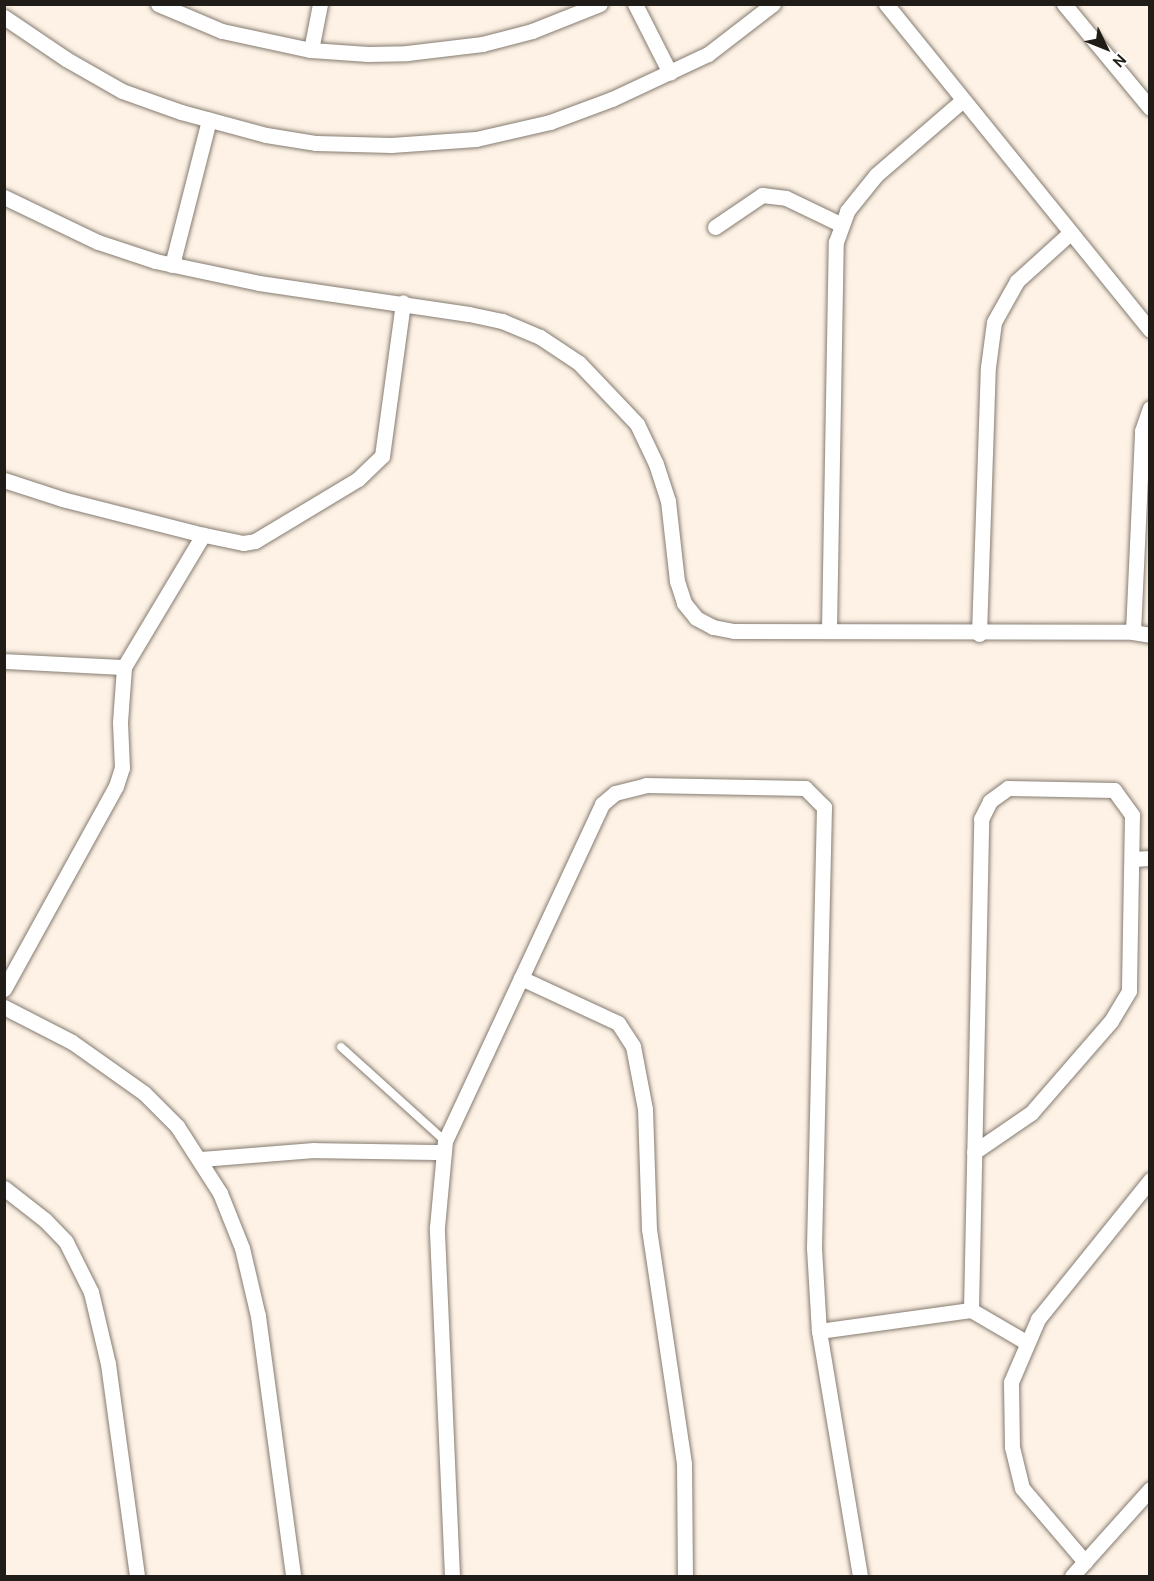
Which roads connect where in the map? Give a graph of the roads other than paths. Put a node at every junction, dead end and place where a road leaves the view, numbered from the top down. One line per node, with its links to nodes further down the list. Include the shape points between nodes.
1 (158, 4): 9 (street, via 222,31)
2 (321, 4): 9 (street)
3 (600, 4): 9 (street, via 532,31 482,44 407,54)
4 (635, 4): 10 (street)
5 (773, 4): 10 (street, via 708,54)
6 (886, 4): 11 (street)
7 (1064, 4): 12 (street)
8 (4, 17): 13 (street, via 122,91)
9 (311, 50)
10 (670, 74): 13 (street, via 550,123 476,139 391,145 316,143)
11 (963, 100): 15 (street, via 876,175); 17 (street)
12 (1149, 108)
13 (209, 120): 18 (street)
14 (4, 197): 18 (street, via 98,242)
15 (840, 224): 16 (street, via 786,198 762,195); 24 (street, via 833,295)
16 (715, 227)
17 (1070, 233): 20 (street); 26 (street, via 1017,281 994,322 988,368)
18 (172, 265): 19 (street, via 288,288)
19 (403, 302): 23 (street, via 386,444 374,468 255,541); 24 (street, via 521,327 579,363 623,407 656,464 668,501 677,582 684,603 696,618 734,631)
20 (1149, 330)
21 (1149, 408): 25 (street, via 1142,431)
22 (4, 480): 23 (street)
23 (203, 535): 29 (street)
24 (830, 630): 26 (street)
25 (1133, 632): 26 (street); 27 (street)
26 (979, 634)
27 (1149, 635)
28 (4, 661): 29 (street)
29 (124, 667): 33 (street, via 122,768 116,786)
30 (1149, 858): 31 (street)
31 (1133, 859): 37 (street, via 1132,976 1125,1001 1031,1113); 37 (street, via 1132,815 1114,790 1008,789 994,796 984,810 979,849)
32 (521, 978): 36 (street); 42 (street, via 602,804 615,793 646,785 790,786 805,788 819,798 826,820 814,1176); 49 (street, via 618,1023 633,1046 645,1109 649,1229 684,1464)
33 (4, 989)
34 (4, 1007): 38 (street, via 72,1042 144,1093 177,1126)
35 (341, 1047): 36 (lane)
36 (444, 1147): 38 (street, via 314,1150); 48 (street, via 437,1227)
37 (974, 1152): 41 (street)
38 (201, 1159): 47 (street, via 242,1248 258,1316)
39 (1149, 1180): 43 (street, via 1038,1319)
40 (4, 1188): 46 (street, via 66,1242 92,1292 108,1364)
41 (970, 1310): 42 (street); 43 (street)
42 (819, 1331): 50 (street)
43 (1026, 1342): 45 (street, via 1011,1382 1009,1412 1020,1481 1029,1498)
44 (1149, 1489): 45 (street)
45 (1085, 1562): 51 (street)
46 (136, 1576)
47 (293, 1576)
48 (452, 1576)
49 (685, 1576)
50 (860, 1576)
51 (1072, 1576)

